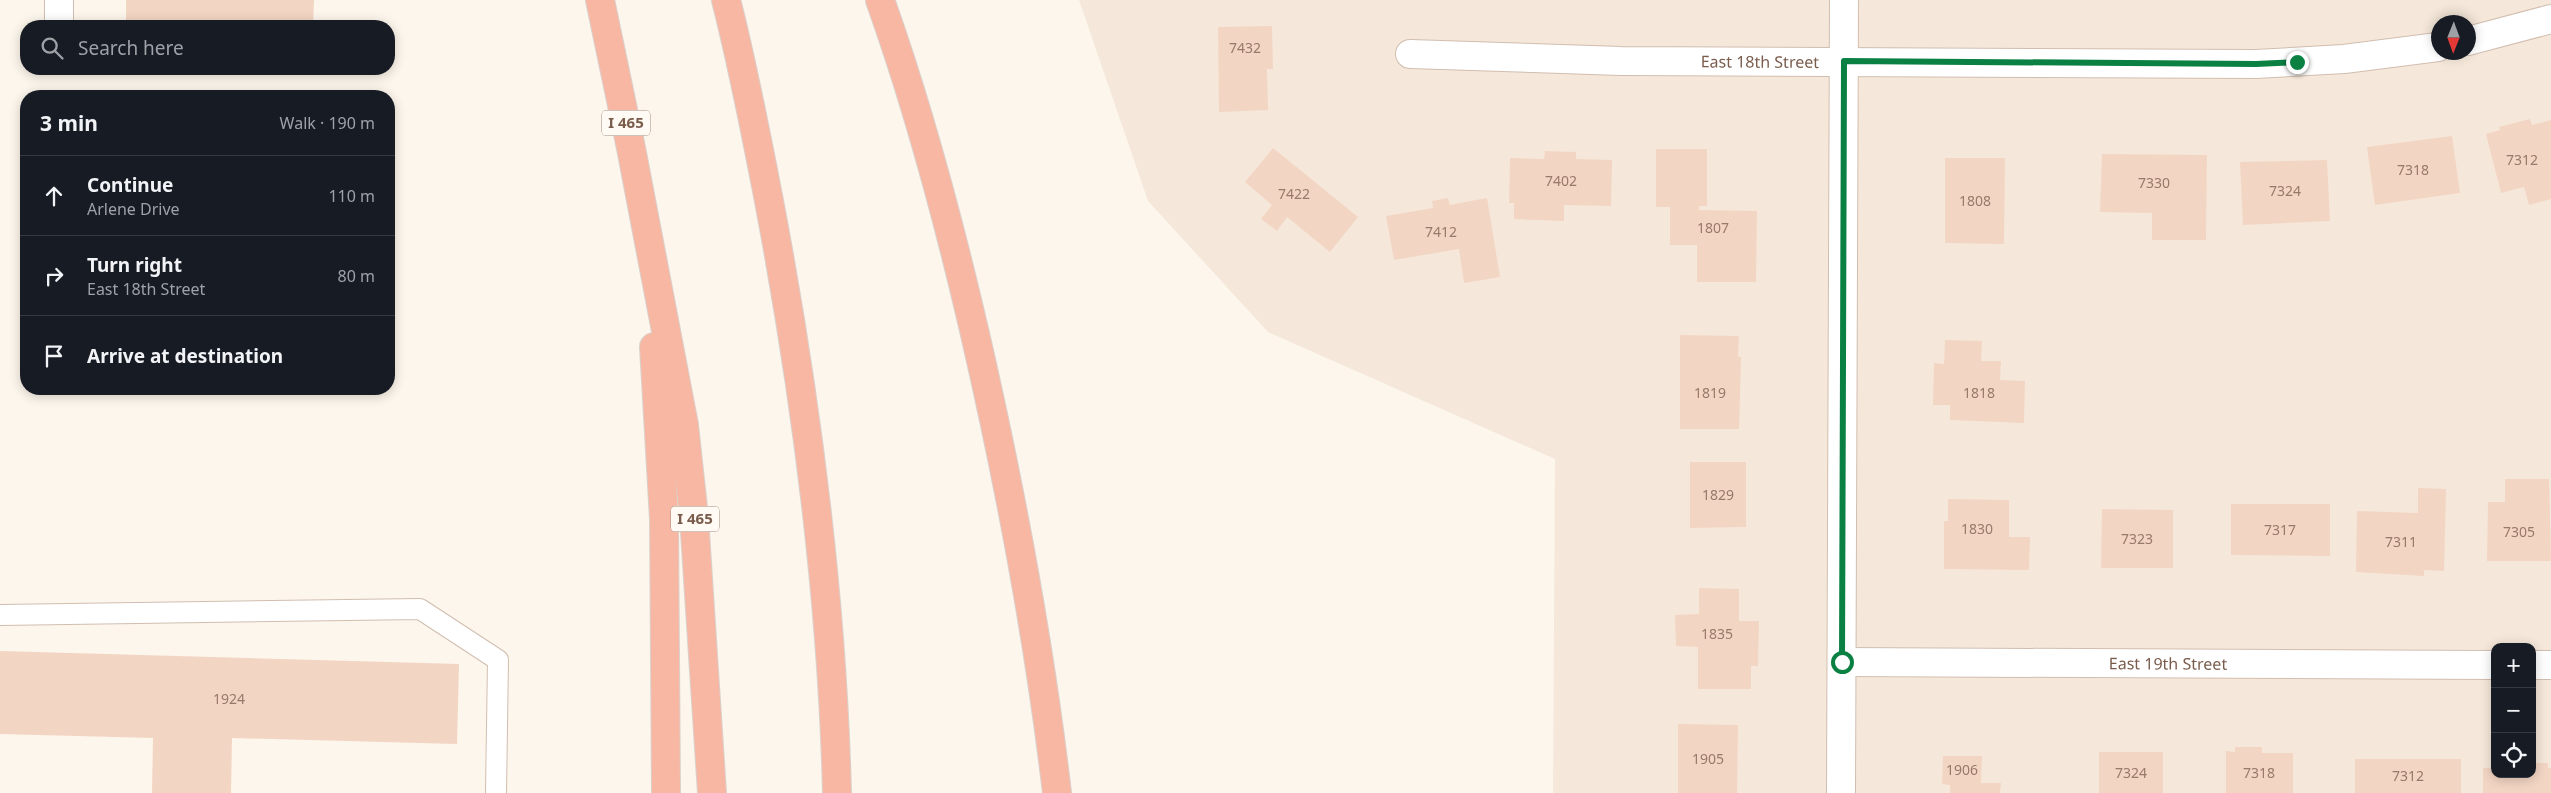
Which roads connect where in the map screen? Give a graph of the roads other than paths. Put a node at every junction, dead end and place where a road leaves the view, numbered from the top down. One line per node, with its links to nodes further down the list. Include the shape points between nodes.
1 (59, 0): 7 (street)
2 (600, 0): 12 (highway, I 465)
3 (726, 0): 21 (highway, via 791,318 805,416 825,598)
4 (880, 0): 22 (highway, via 956,253 996,425 1022,555)
5 (1844, 0): 11 (street)
6 (2551, 19): 8 (street)
7 (59, 20)
8 (2476, 39)
9 (2431, 48): 11 (street, East 18th Street, via 2344,59 2256,64)
10 (1410, 54): 11 (street, East 18th Street, via 1621,60)
11 (1844, 61): 14 (street)
12 (649, 248): 19 (highway, via 664,519); 20 (highway, I 465, via 685,434 694,517)
13 (0, 615): 18 (lane, via 420,610 498,660)
14 (1842, 662): 15 (street, East 19th Street); 23 (street)
15 (2491, 665)
16 (2536, 665): 17 (street)
17 (2551, 666)
18 (496, 793)
19 (666, 793)
20 (712, 793)
21 (838, 793)
22 (1057, 793)
23 (1841, 793)

